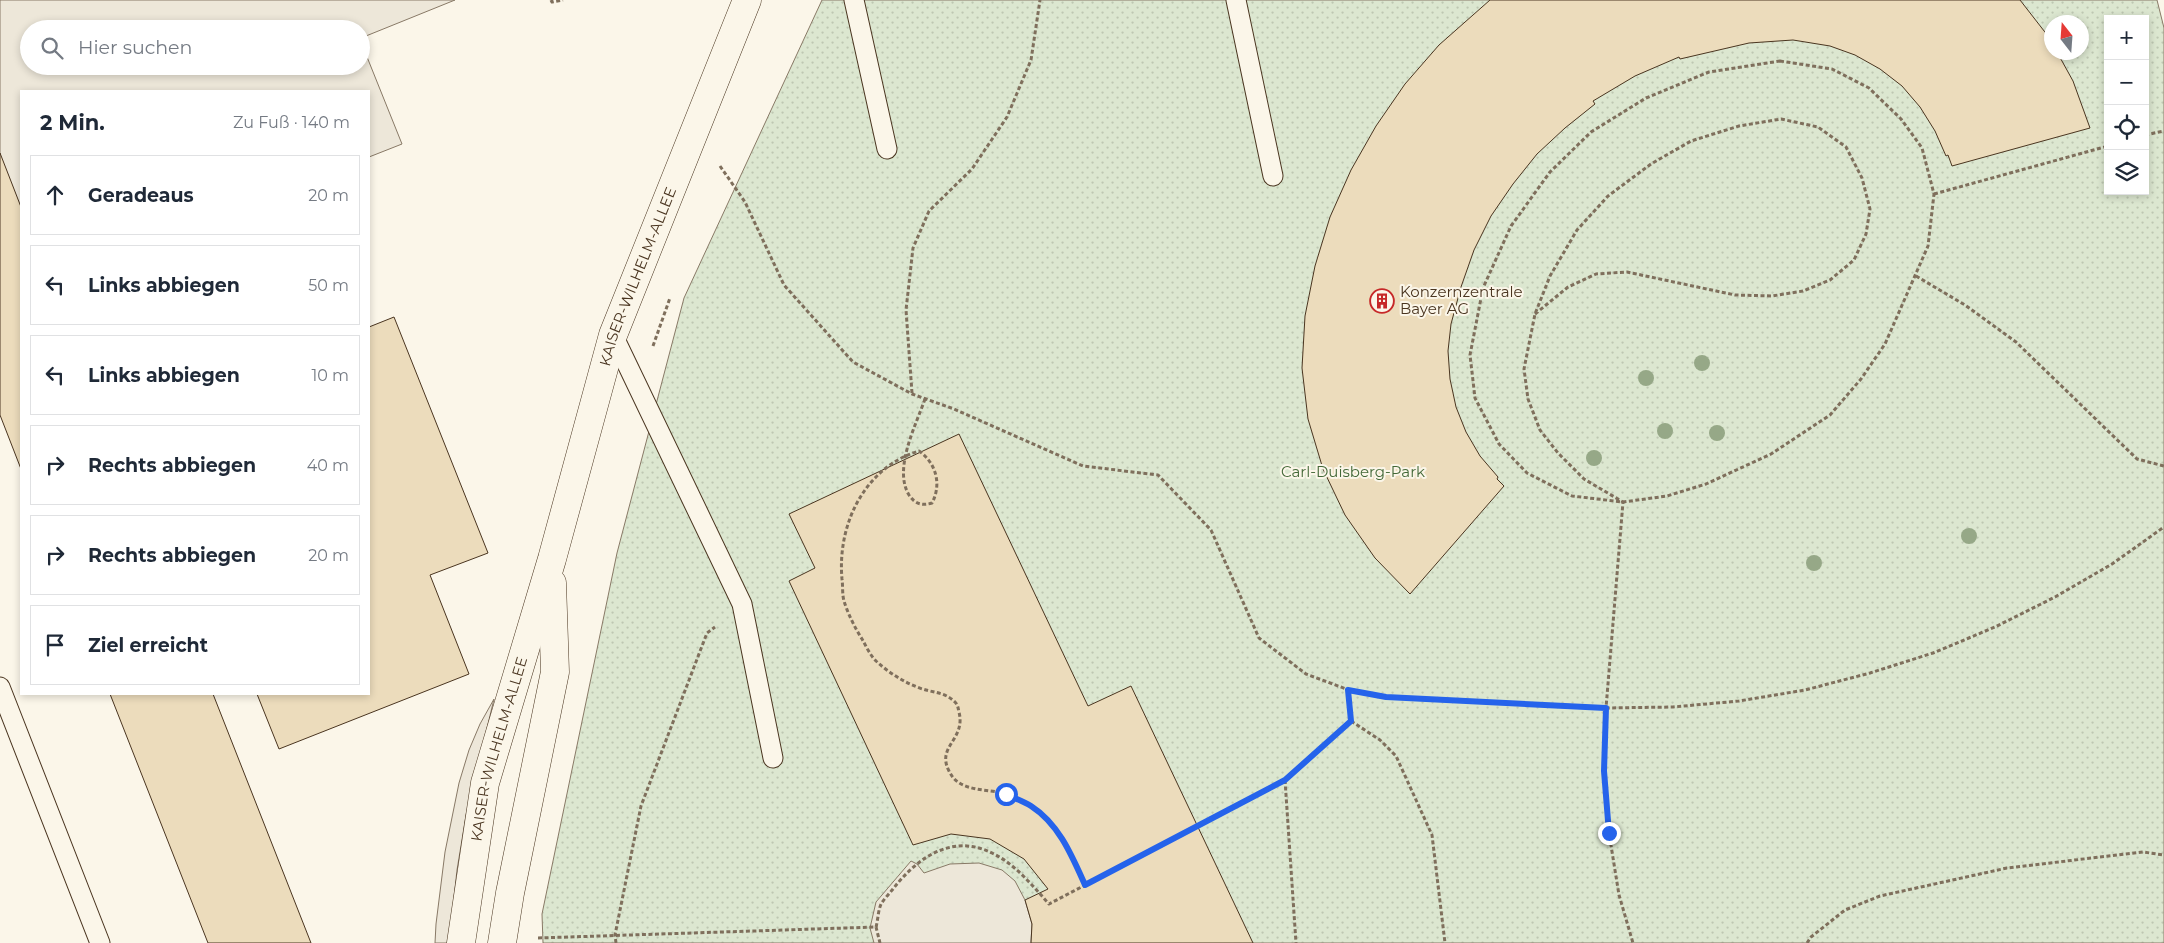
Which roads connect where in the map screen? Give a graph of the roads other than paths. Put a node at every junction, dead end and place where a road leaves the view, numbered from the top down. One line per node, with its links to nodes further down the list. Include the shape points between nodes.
1 (747, 0): 6 (street, KAISER-WILHELM-ALLEE)
2 (854, 0): 4 (lane)
3 (1236, 0): 5 (lane)
4 (888, 149)
5 (1273, 176)
6 (613, 335): 7 (street, KAISER-WILHELM-ALLEE); 9 (lane, via 742,604)
7 (552, 560): 10 (street, KAISER-WILHELM-ALLEE, via 555,672); 12 (street, KAISER-WILHELM-ALLEE, via 485,783)
8 (0, 687): 11 (lane)
9 (773, 758)
10 (502, 941)
11 (100, 943)
12 (461, 943)

